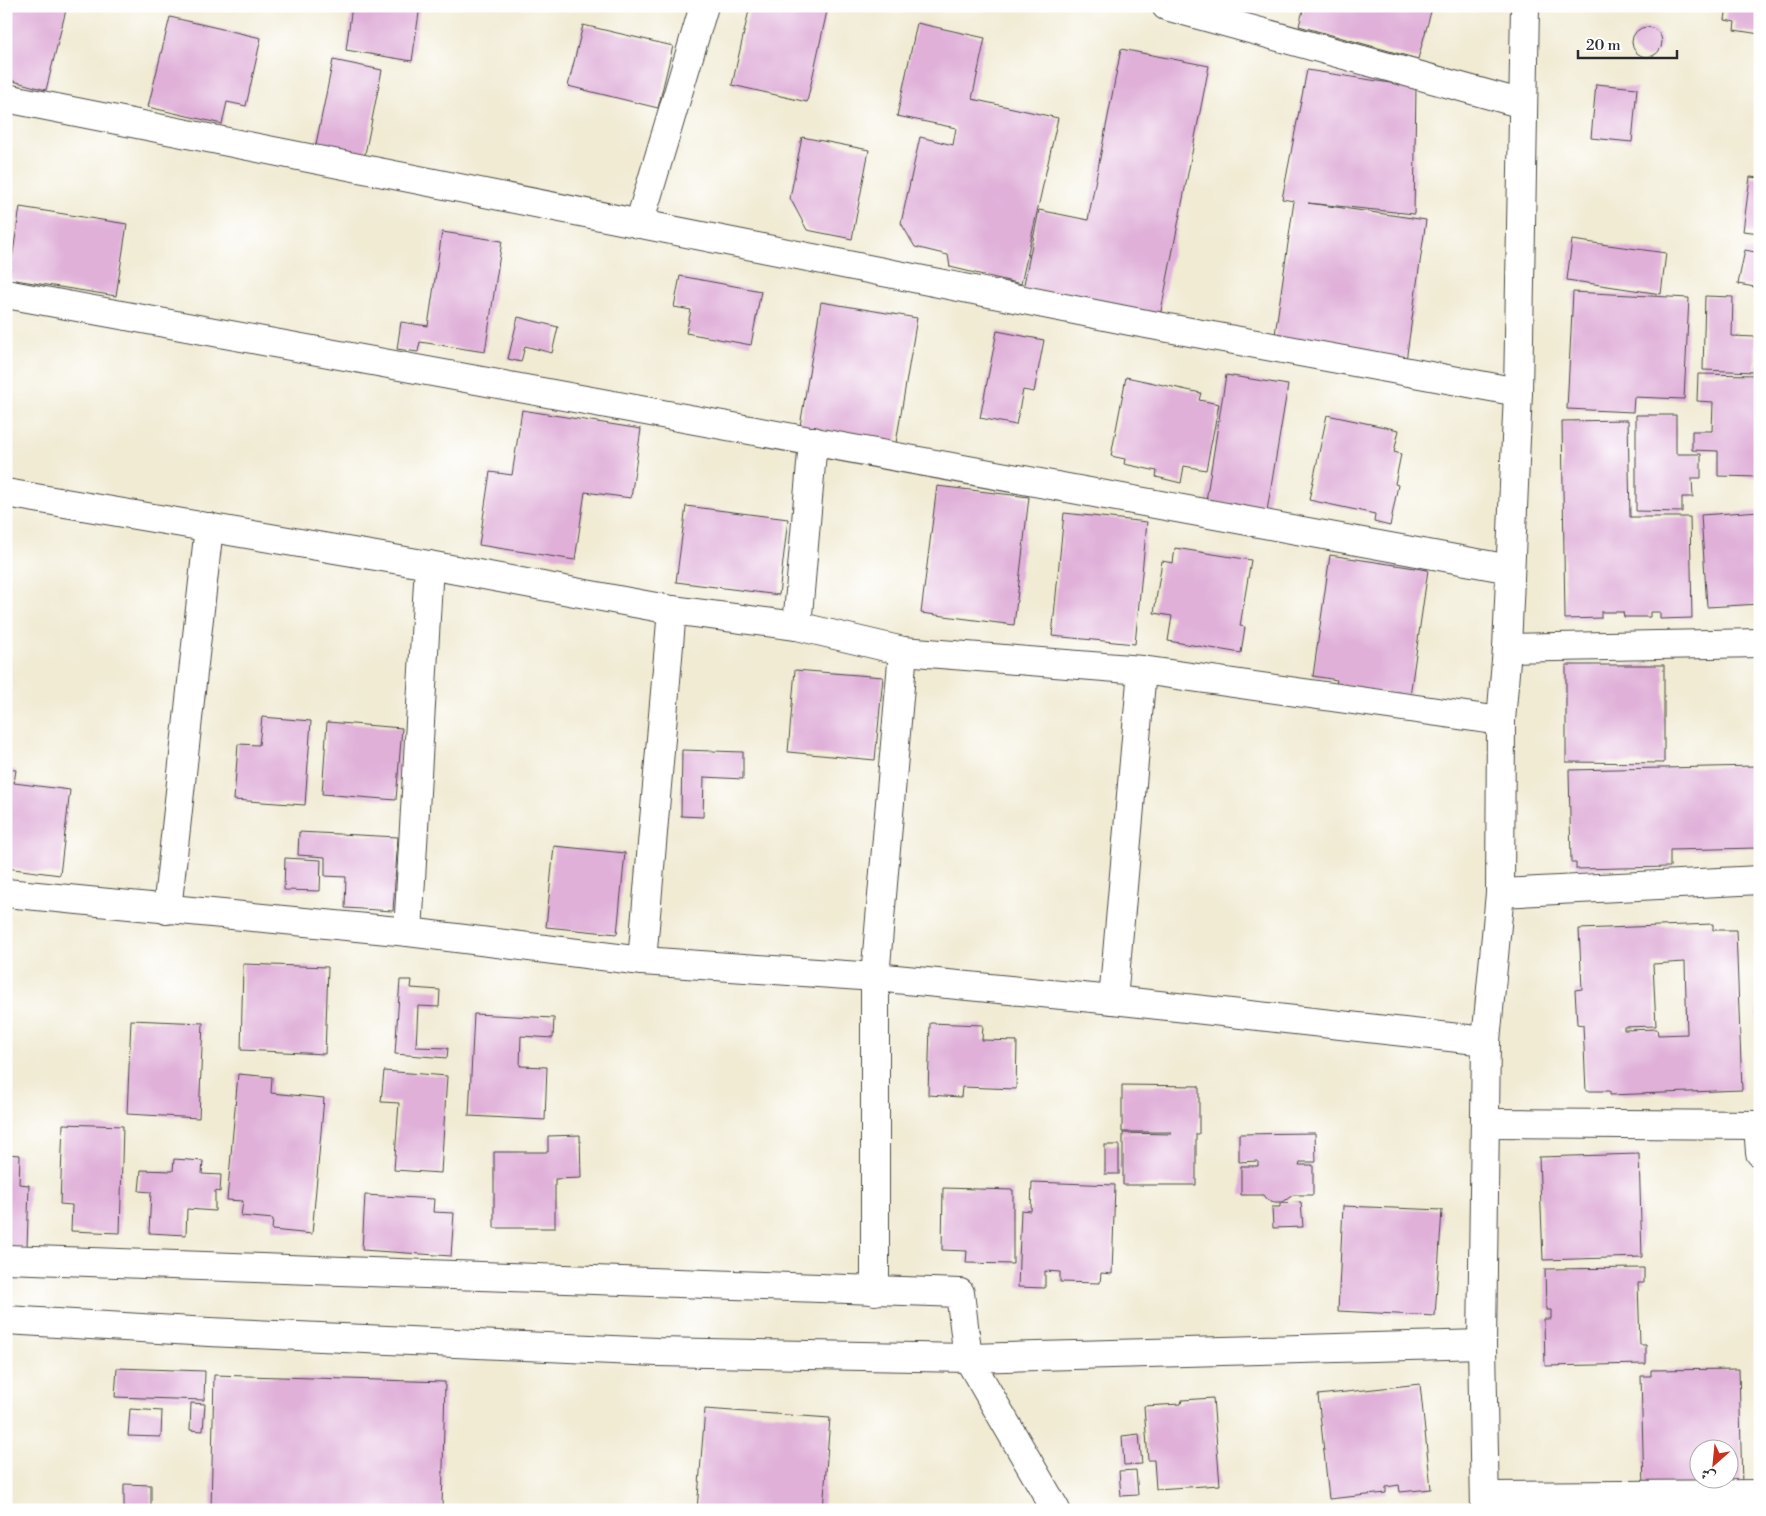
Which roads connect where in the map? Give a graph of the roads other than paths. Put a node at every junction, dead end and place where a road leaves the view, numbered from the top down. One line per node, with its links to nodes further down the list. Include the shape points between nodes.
1 (704, 6): 6 (street)
2 (1166, 6): 5 (street)
3 (1525, 6): 5 (street)
4 (6, 98): 6 (street)
5 (1523, 104): 8 (street)
6 (638, 224): 8 (street, via 1130,321)
7 (6, 294): 9 (street)
8 (1518, 392): 13 (street)
9 (813, 441): 13 (street); 15 (street)
10 (6, 492): 11 (street)
11 (209, 527): 12 (street); 24 (street)
12 (429, 565): 14 (street); 25 (street)
13 (1510, 569): 17 (street)
14 (672, 610): 15 (street); 26 (street)
15 (797, 626): 18 (street)
16 (1760, 643): 17 (street)
17 (1507, 648): 20 (street)
18 (903, 651): 19 (street); 27 (street)
19 (1142, 670): 20 (street); 28 (street)
20 (1501, 721): 23 (street)
21 (1760, 880): 23 (street)
22 (6, 893): 24 (street)
23 (1500, 893): 29 (street)
24 (168, 910): 25 (street)
25 (408, 932): 26 (street)
26 (642, 961): 27 (street)
27 (875, 976): 28 (street); 34 (street)
28 (1113, 1000): 29 (street)
29 (1486, 1041): 30 (street)
30 (1485, 1123): 31 (street); 36 (street)
31 (1759, 1125): 32 (street)
32 (1760, 1152)
33 (6, 1259): 34 (street)
34 (875, 1291): 37 (street, via 960,1293)
35 (6, 1320): 37 (street, via 647,1351)
36 (1482, 1344): 37 (street); 39 (street)
37 (968, 1358): 40 (street)
38 (1760, 1494): 39 (street)
39 (1485, 1503)
40 (1056, 1510)

